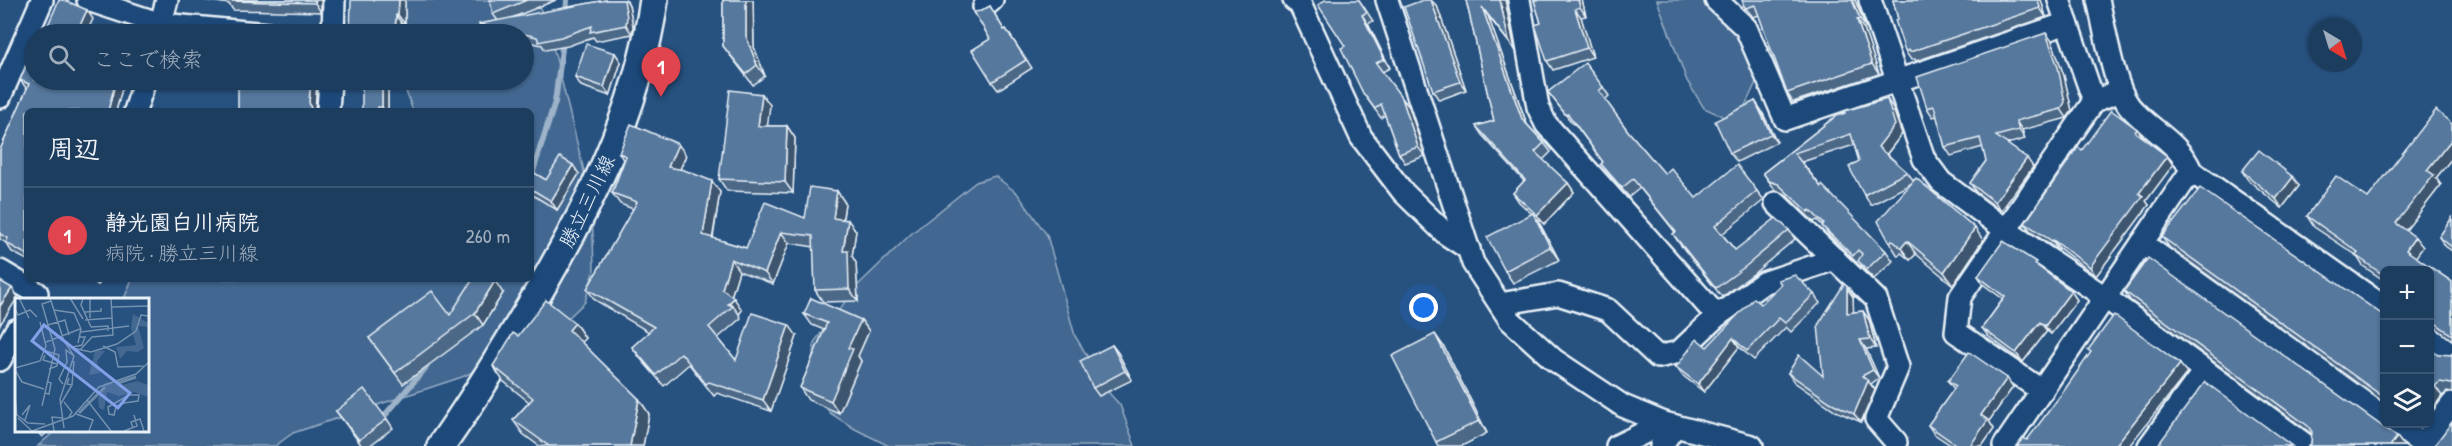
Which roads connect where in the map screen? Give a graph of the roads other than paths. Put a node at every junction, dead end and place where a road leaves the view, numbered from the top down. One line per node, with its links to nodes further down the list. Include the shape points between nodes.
1 (42, 0): 14 (street)
2 (88, 0): 15 (street)
3 (167, 0): 16 (street)
4 (334, 0): 17 (street)
5 (654, 0): 52 (main road, 勝立三川線, via 649,39 628,113 593,193 550,275 474,400)
6 (1294, 0): 31 (street, via 1300,4 1361,137 1403,192 1446,234)
7 (1387, 0): 31 (street)
8 (1519, 0): 38 (street, via 1538,107 1546,124)
9 (1716, 0): 19 (street, via 1746,28 1785,119)
10 (1870, 0): 19 (street)
11 (2060, 0): 13 (street)
12 (2098, 0): 22 (street)
13 (2067, 23): 19 (street); 24 (street)
14 (32, 24)
15 (148, 24)
16 (161, 24)
17 (333, 24)
18 (24, 42): 23 (street)
19 (1899, 82): 29 (street, via 1924,159 1941,182)
20 (142, 90): 25 (street)
21 (329, 90): 26 (street)
22 (2120, 91): 24 (street); 27 (street, via 2130,106 2186,158)
23 (0, 97)
24 (2094, 101): 29 (street)
25 (136, 108)
26 (328, 108)
27 (2190, 171): 30 (street); 37 (street)
28 (1776, 203): 32 (street)
29 (2007, 231): 35 (street); 44 (street, via 1960,297 1956,332)
30 (2142, 243): 35 (street); 46 (street)
31 (1469, 249): 36 (street, via 1473,263)
32 (1835, 259): 38 (street, via 1763,283); 50 (street, via 1876,299 1898,367 1876,419)
33 (0, 271): 34 (street)
34 (38, 290)
35 (2106, 298): 43 (street); 44 (street)
36 (1500, 304): 38 (street, via 1558,294 1608,310 1658,357 1679,352); 47 (street, via 1510,320 1554,360 1623,406)
37 (2380, 304)
38 (1717, 316)
39 (15, 332): 42 (street)
40 (2434, 341): 41 (street)
41 (2452, 354)
42 (0, 360)
43 (2204, 370): 49 (street); 57 (street)
44 (2042, 391): 56 (street)
45 (2452, 404): 51 (street)
46 (2380, 413)
47 (1669, 425): 53 (street); 54 (street); 55 (street)
48 (2400, 428): 51 (street)
49 (2297, 443)
50 (1894, 445)
51 (2422, 445)
52 (441, 446)
53 (1617, 446)
54 (1661, 446)
55 (1752, 446)
56 (2004, 446)
57 (2149, 446)

